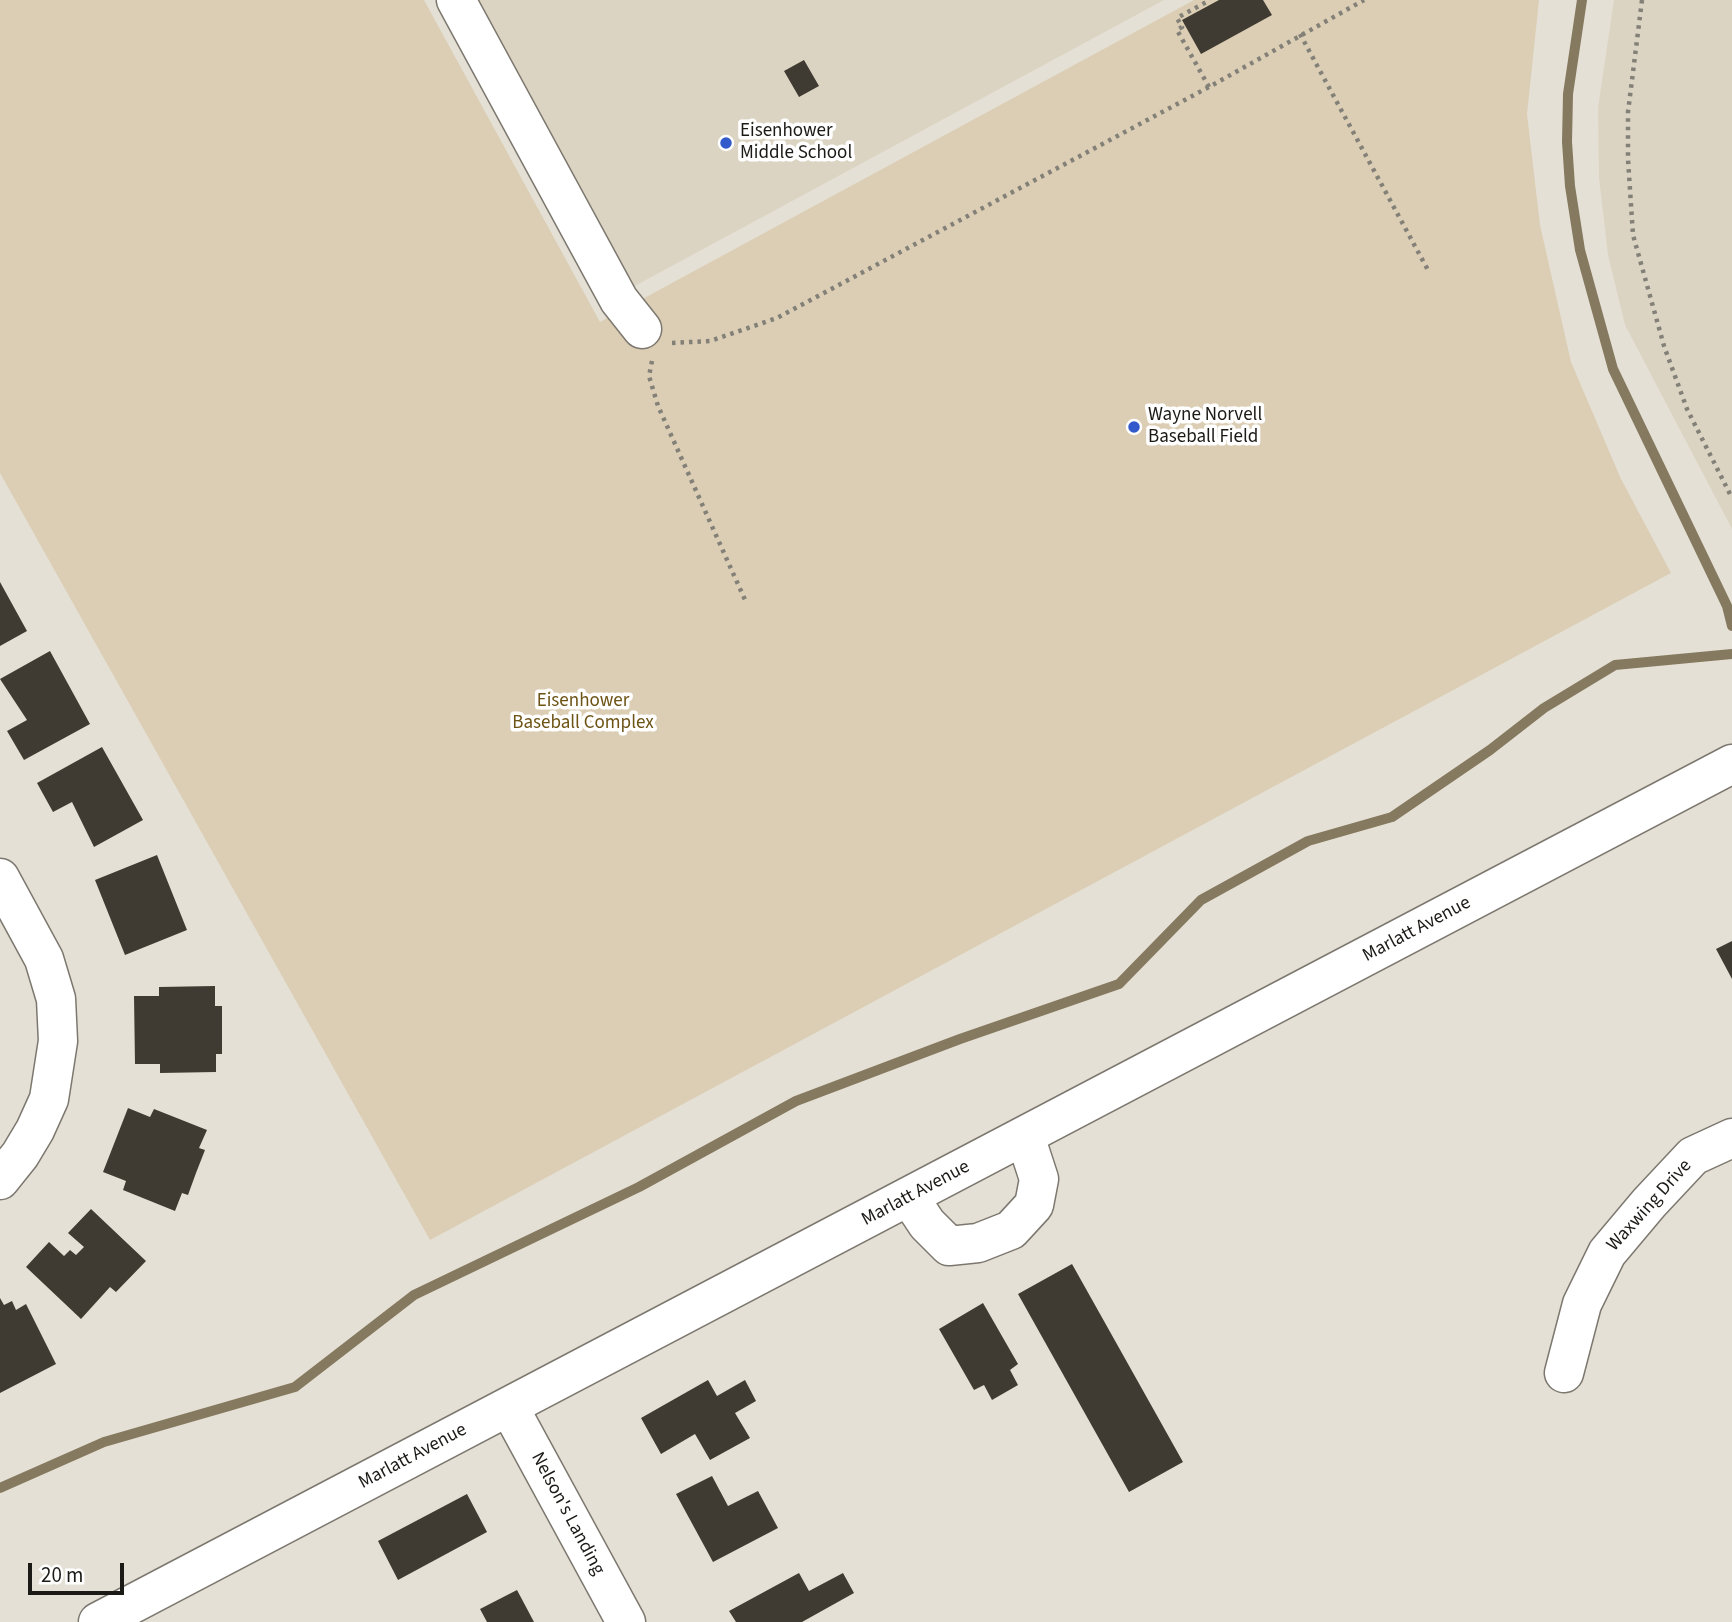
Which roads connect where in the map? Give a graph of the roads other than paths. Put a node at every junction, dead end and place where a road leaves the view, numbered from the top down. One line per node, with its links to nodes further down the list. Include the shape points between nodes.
1 (456, 0): 2 (street, via 619,300)
2 (648, 336)
3 (1732, 764): 5 (street, Marlatt Avenue)
4 (0, 878): 7 (street, via 44,958 55,999 58,1041 48,1099 35,1130)
5 (1025, 1136): 8 (street, Marlatt Avenue); 8 (street, via 1039,1179 1034,1205 1011,1230 978,1243 949,1246)
6 (1732, 1138): 9 (street, Waxwing Drive, via 1693,1156 1607,1253 1582,1304)
7 (0, 1180)
8 (909, 1197): 10 (street, Marlatt Avenue)
9 (1564, 1373)
10 (509, 1407): 11 (street, Marlatt Avenue); 12 (street, Nelson's Landing)
11 (98, 1622)
12 (626, 1622)

